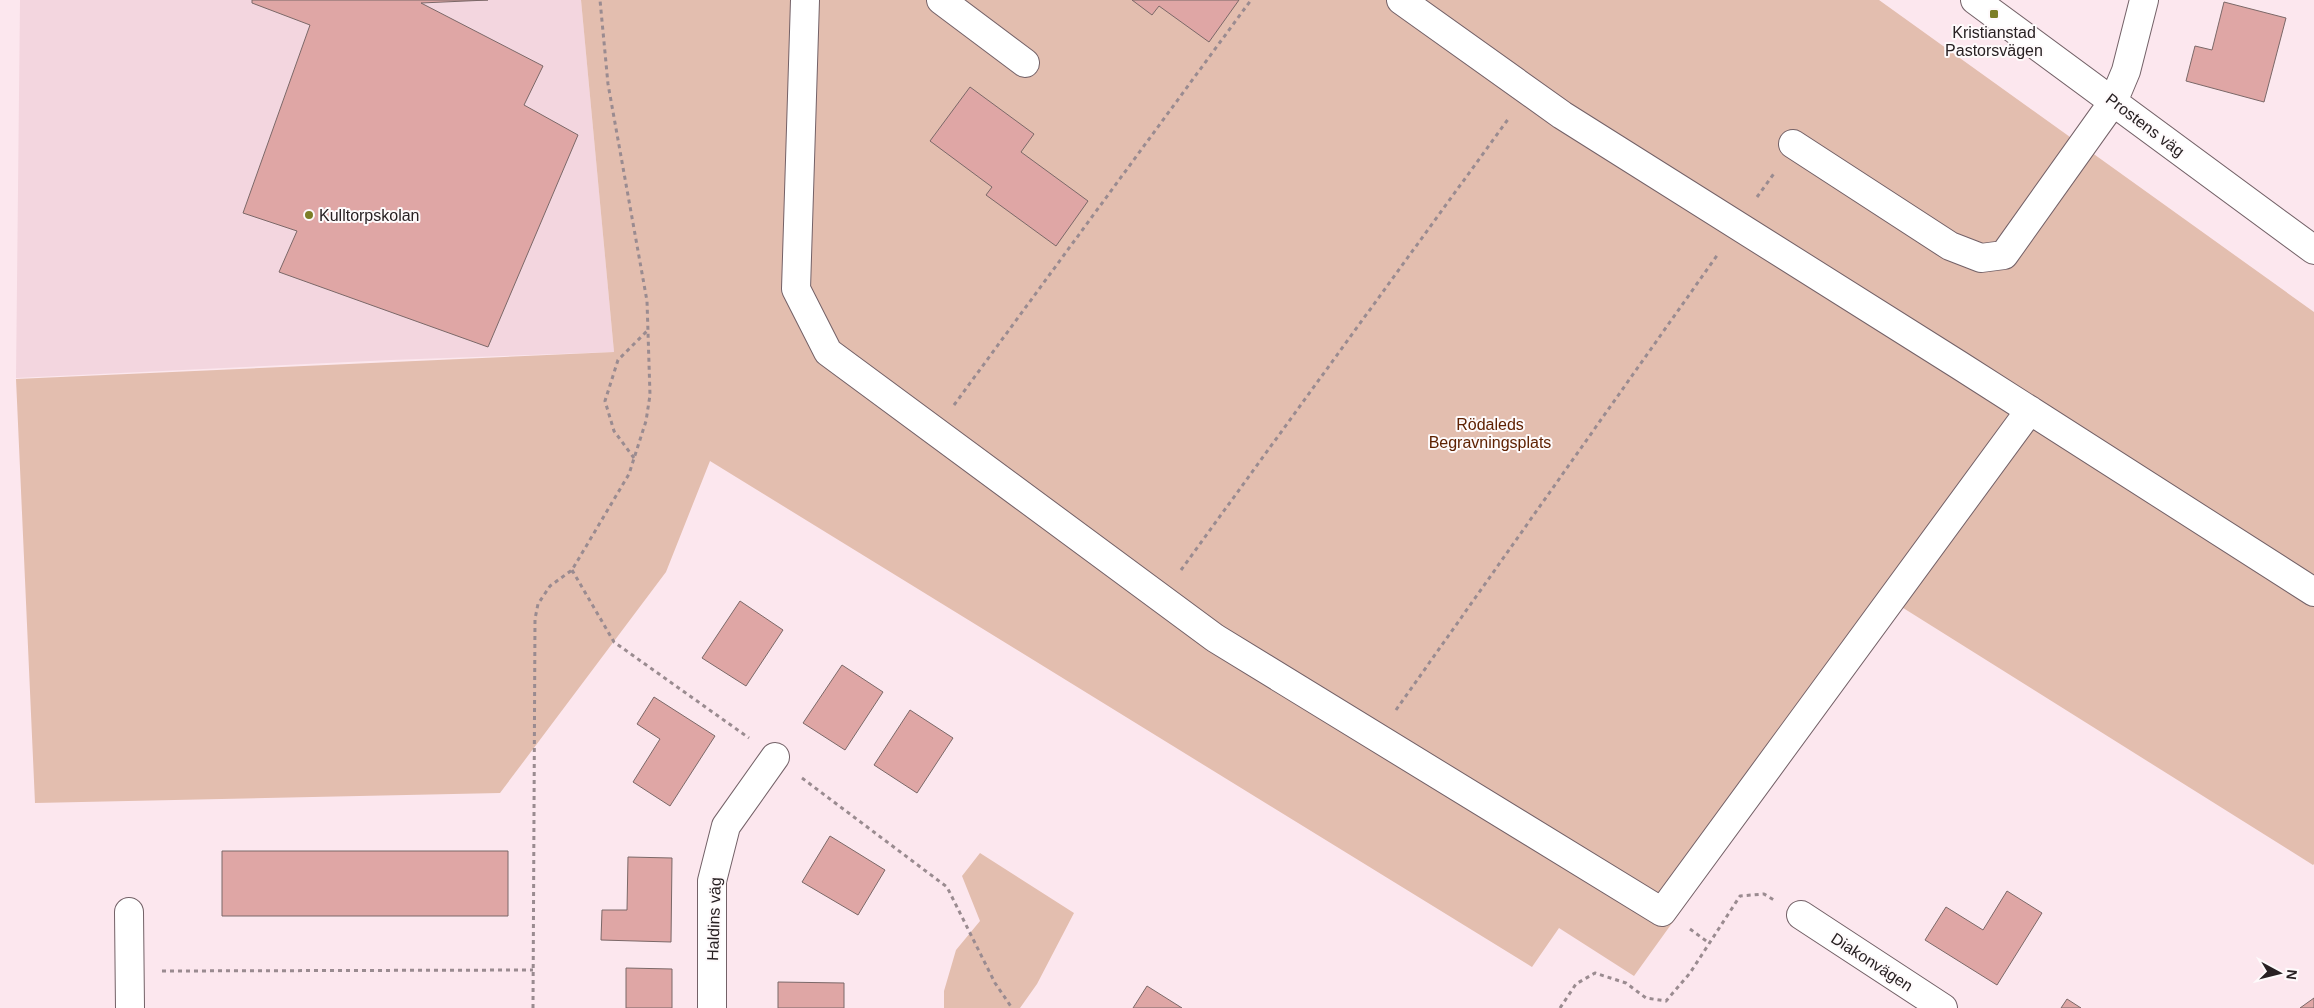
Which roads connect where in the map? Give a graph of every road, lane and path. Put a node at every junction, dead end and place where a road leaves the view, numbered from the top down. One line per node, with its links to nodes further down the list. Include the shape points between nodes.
1 (600, 0): 14 (path, via 608,84 647,301)
2 (805, 0): 16 (street, via 796,289 828,352)
3 (941, 0): 8 (street)
4 (1251, 0): 16 (path)
5 (1401, 0): 9 (street)
6 (1975, 0): 10 (street, Prostens väg)
7 (2144, 0): 10 (street, via 2126,71)
8 (1025, 63)
9 (1528, 91): 12 (street, via 1562,116); 19 (path)
10 (2113, 102): 11 (street, via 2004,255 1981,258 1942,241); 13 (street, Prostens väg)
11 (1794, 144): 12 (path)
12 (1738, 226): 15 (street); 20 (path)
13 (2314, 250)
14 (649, 330): 17 (path, via 650,395 646,421); 17 (path, via 618,360 605,402 614,431)
15 (2030, 410): 18 (street); 20 (street, via 1662,912)
16 (935, 431): 19 (street)
17 (634, 458): 24 (path, via 629,474 572,570 550,586 538,604 535,618)
18 (2314, 592)
19 (1161, 598): 20 (street, via 1215,638)
20 (1377, 737)
21 (775, 757): 28 (street, Haldins väg, via 726,826 712,881)
22 (129, 912): 25 (street)
23 (1801, 915): 29 (path, via 1764,894 1740,896 1690,973 1666,1001 1646,998 1626,983 1595,973 1576,984); 30 (street, Diakonvägen)
24 (533, 970): 25 (path); 27 (path)
25 (129, 971): 26 (street)
26 (130, 1008)
27 (533, 1008)
28 (712, 1008)
29 (1560, 1008)
30 (1943, 1008)

